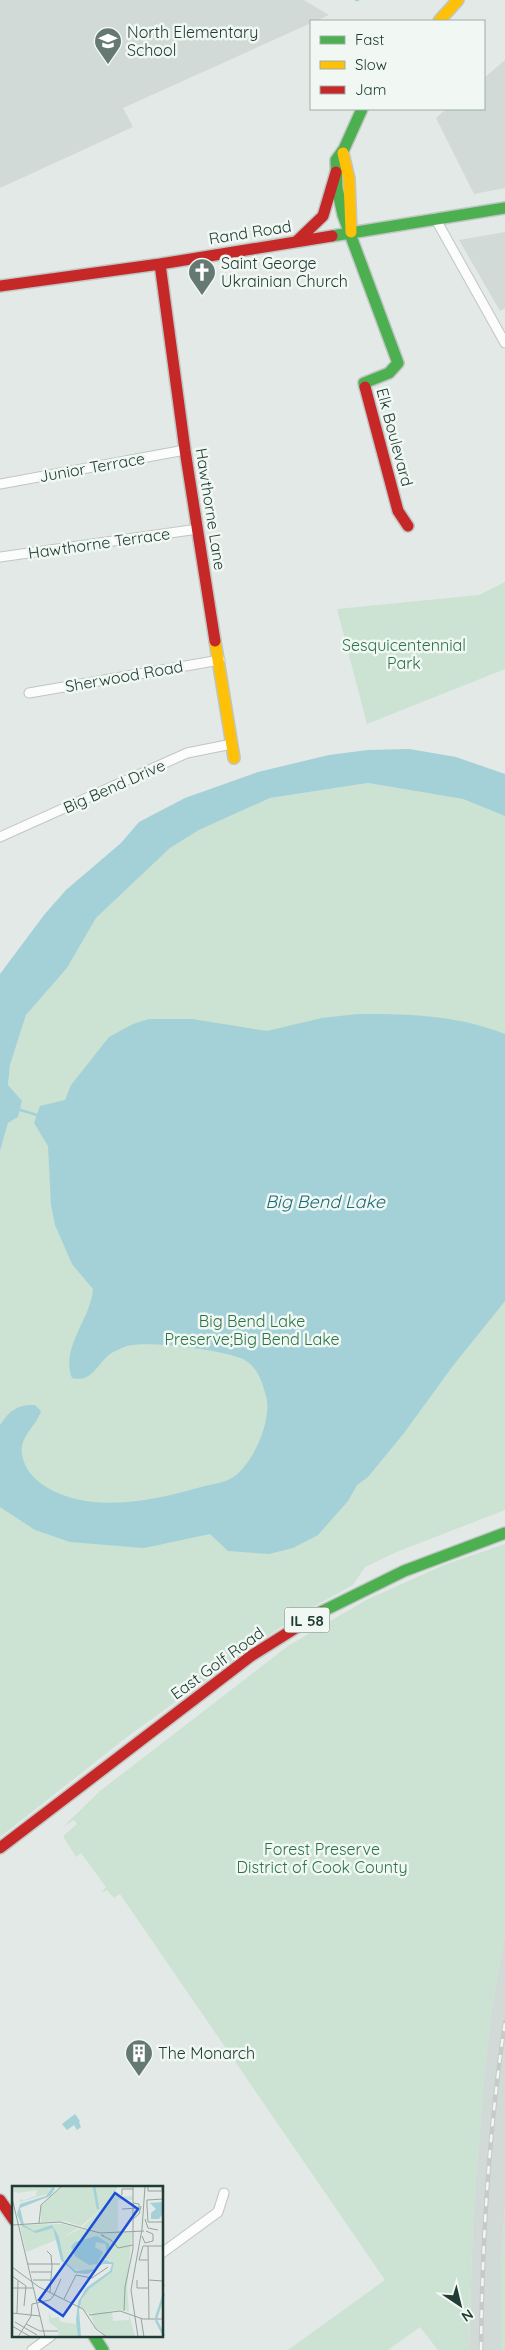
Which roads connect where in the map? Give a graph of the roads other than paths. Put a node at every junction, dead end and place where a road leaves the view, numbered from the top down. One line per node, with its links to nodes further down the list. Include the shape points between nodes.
1 (458, 0): 2 (main road)
2 (440, 20)
3 (361, 110): 4 (main road, Elk Boulevard)
4 (343, 153): 5 (main road, Elk Boulevard, via 336,160); 8 (main road, Elk Boulevard, via 348,163)
5 (336, 172): 8 (main road, Elk Boulevard, via 342,216); 9 (main road, via 323,216)
6 (505, 208): 7 (main road, Rand Road)
7 (436, 218): 8 (main road, Rand Road); 12 (street)
8 (351, 232): 9 (main road, Rand Road); 15 (main road, Elk Boulevard, via 398,363 389,373 364,383 398,511)
9 (296, 241): 10 (main road, Rand Road)
10 (160, 264): 11 (main road, Rand Road); 13 (main road, Hawthorne Lane)
11 (0, 286)
12 (505, 343)
13 (185, 450): 14 (street, Junior Terrace); 16 (main road, Hawthorne Lane)
14 (0, 484)
15 (408, 526)
16 (198, 529): 17 (street, Hawthorne Terrace); 18 (main road, Hawthorne Lane)
17 (0, 557)
18 (220, 660): 19 (street, Sherwood Road); 20 (main road, Hawthorne Lane)
19 (29, 693)
20 (232, 744): 21 (main road, Hawthorne Lane); 22 (street, Big Bend Drive, via 187,753)
21 (234, 758)
22 (0, 837)
23 (505, 1533): 24 (main road, East Golf Road / IL 58, via 404,1571 316,1614 252,1656)
24 (0, 1848)
25 (224, 2193): 28 (street, via 218,2212)
26 (0, 2200): 27 (main road)
27 (12, 2217)
28 (164, 2252)
29 (48, 2338): 31 (street)
30 (95, 2338): 32 (main road)
31 (32, 2350)
32 (103, 2350)

